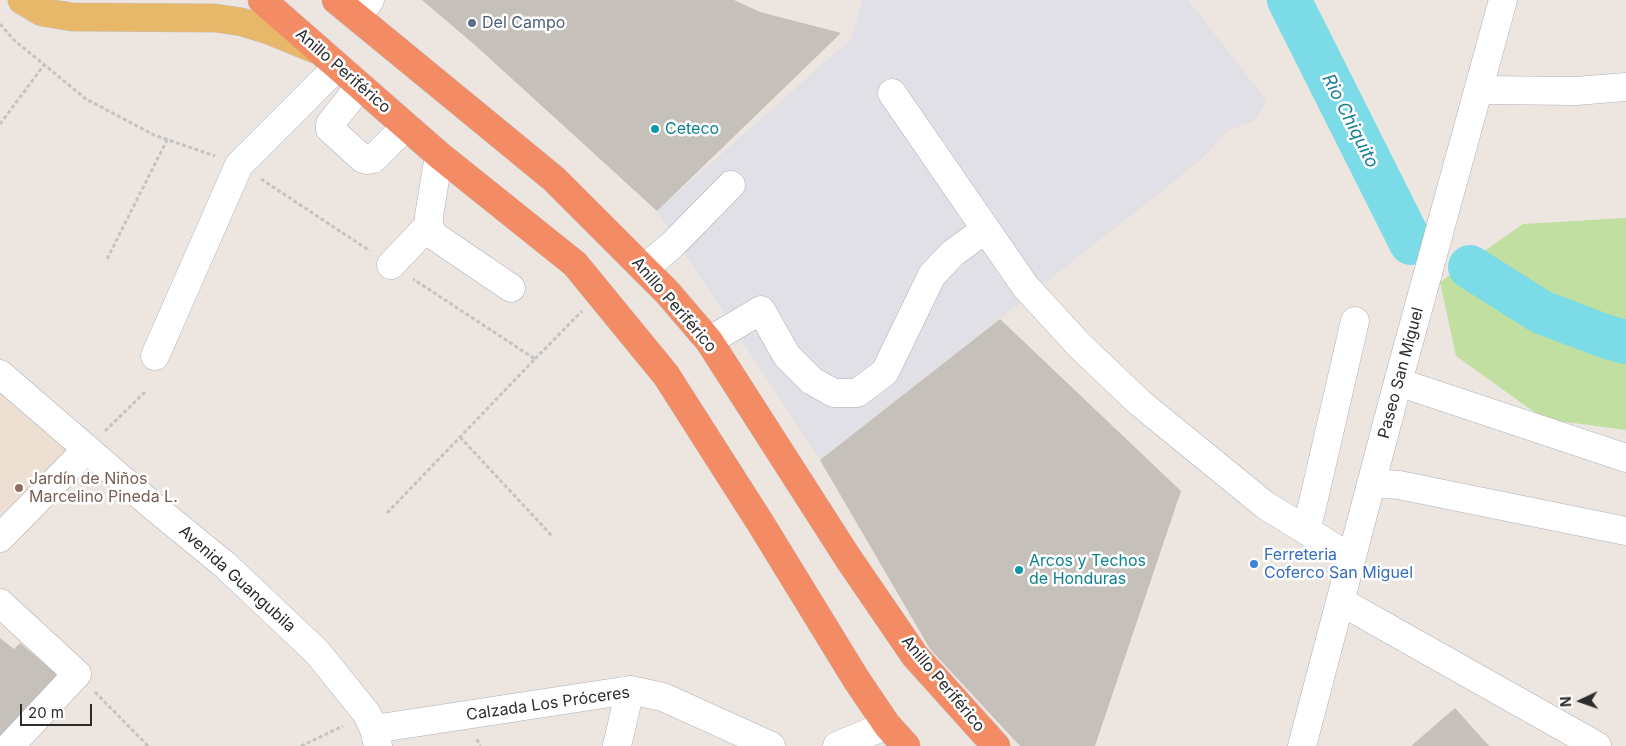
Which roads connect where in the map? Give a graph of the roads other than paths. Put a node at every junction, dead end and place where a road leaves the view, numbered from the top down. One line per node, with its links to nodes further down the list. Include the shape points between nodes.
1 (22, 0): 6 (main road, via 42,12)
2 (134, 0): 6 (main road)
3 (262, 0): 7 (highway, Anillo Periférico)
4 (1503, 0): 11 (street, Paseo San Miguel)
5 (354, 6): 19 (highway, Anillo Periférico, via 554,179)
6 (108, 18): 7 (main road, via 215,18 242,22)
7 (317, 49): 8 (highway, Anillo Periférico)
8 (337, 67): 9 (highway, Anillo Periférico); 24 (street, via 239,165)
9 (360, 86): 13 (highway, Anillo Periférico); 13 (street, via 330,124 330,129 363,159 373,159)
10 (1626, 87): 11 (street, via 1576,92)
11 (1479, 90): 27 (street, Paseo San Miguel)
12 (892, 92): 17 (street)
13 (406, 126): 14 (highway, Anillo Periférico)
14 (439, 155): 16 (street); 26 (highway, Anillo Periférico, via 575,264)
15 (731, 185): 19 (street)
16 (429, 225): 18 (street); 20 (street, via 433,235)
17 (986, 229): 23 (street, via 953,253 932,275 885,372 857,393 834,393 812,382 787,356 761,310); 31 (street, via 1031,292 1080,346 1140,403 1265,505)
18 (391, 264)
19 (644, 269): 21 (highway, Anillo Periférico)
20 (511, 288)
21 (667, 292): 23 (highway, Anillo Periférico); 46 (highway, via 738,413 886,638)
22 (1354, 321): 31 (street)
23 (709, 342): 47 (highway, Anillo Periférico, via 915,656)
24 (155, 356)
25 (0, 374): 28 (street, Avenida Guangubila)
26 (666, 374): 38 (highway, Anillo Periférico); 45 (highway, via 704,406 839,625 881,688)
27 (1398, 382): 29 (street); 30 (street, Paseo San Miguel)
28 (87, 449): 33 (street); 39 (street, Avenida Guangubila, via 226,565 317,652)
29 (1626, 458)
30 (1372, 483): 32 (street, via 1399,485); 34 (street, Paseo San Miguel)
31 (1306, 530): 34 (street)
32 (1626, 531)
33 (0, 538)
34 (1351, 558): 35 (street, Paseo San Miguel)
35 (1340, 601): 48 (street, Paseo San Miguel); 49 (street)
36 (0, 603): 40 (street, via 77,674)
37 (630, 690): 39 (street, Calzada Los Próceres); 41 (street); 42 (street, Calzada Los Próceres, via 663,697)
38 (887, 725): 43 (street); 44 (highway, Anillo Periférico)
39 (373, 730)
40 (10, 746)
41 (617, 746)
42 (771, 746)
43 (837, 746)
44 (906, 746)
45 (926, 746)
46 (970, 746)
47 (996, 746)
48 (1302, 746)
49 (1597, 746)

